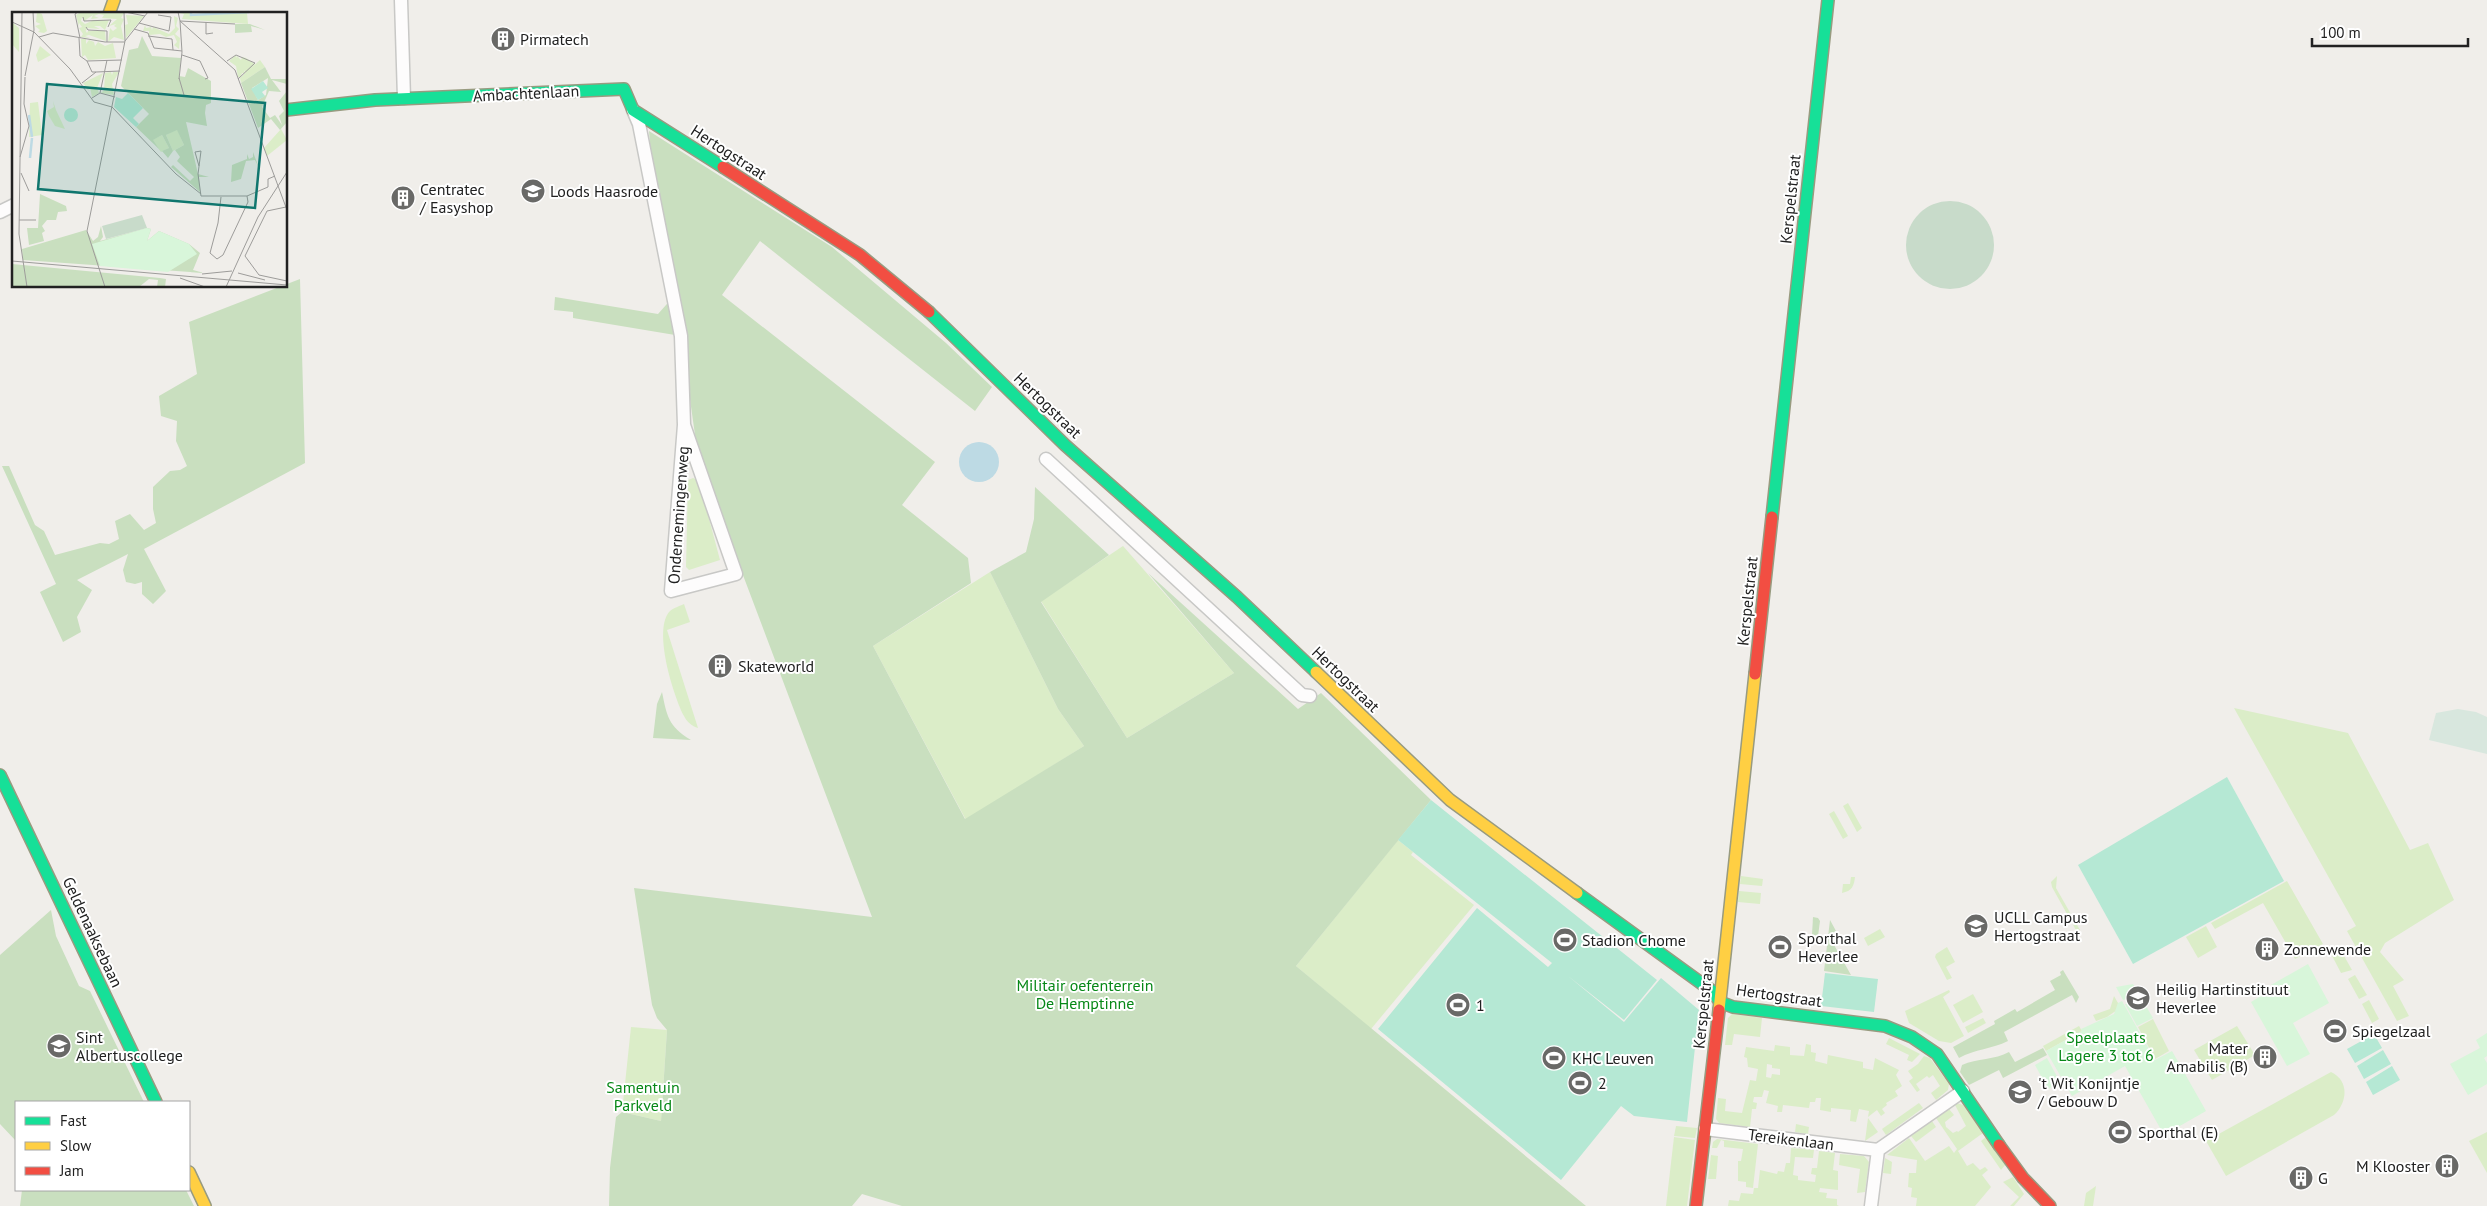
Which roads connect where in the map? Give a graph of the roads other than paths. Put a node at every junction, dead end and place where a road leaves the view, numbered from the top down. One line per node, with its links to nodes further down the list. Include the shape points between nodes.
1 (114, 0): 4 (street)
2 (400, 0): 5 (street)
3 (1828, 0): 14 (street, Kerspelstraat)
4 (110, 12)
5 (404, 98): 6 (street, Ambachtenlaan); 7 (street, Ambachtenlaan, via 624,88)
6 (288, 110)
7 (633, 110): 10 (street, Ondernemingenweg, via 639,124 681,336); 14 (street, Hertogstraat, via 860,255 931,313 1065,445 1237,596 1450,800 1712,991)
8 (12, 206): 9 (street)
9 (0, 212)
10 (684, 425): 10 (street, Ondernemingenweg, via 683,435 672,592 736,574)
11 (1046, 459): 12 (street, via 1302,695)
12 (1310, 696)
13 (0, 775): 16 (street, Geldenaaksebaan)
14 (1720, 1002): 15 (street, Hertogstraat, via 1890,1027 1937,1054); 17 (street, Kerspelstraat)
15 (1962, 1091): 18 (street); 23 (street, Hertogstraat, via 2018,1172)
16 (156, 1101)
17 (1705, 1129): 18 (street, Tereikenlaan); 21 (street, Kerspelstraat)
18 (1878, 1150): 22 (street)
19 (190, 1174): 20 (street)
20 (205, 1206)
21 (1696, 1206)
22 (1871, 1206)
23 (2050, 1206)

